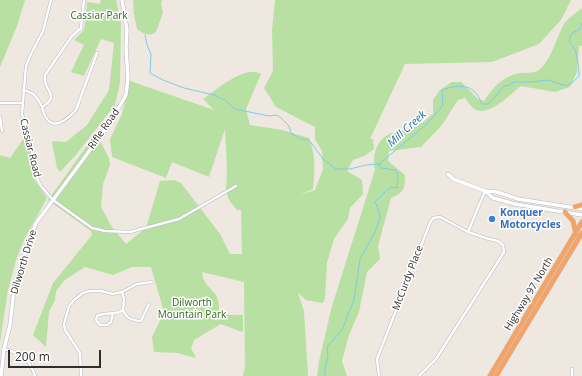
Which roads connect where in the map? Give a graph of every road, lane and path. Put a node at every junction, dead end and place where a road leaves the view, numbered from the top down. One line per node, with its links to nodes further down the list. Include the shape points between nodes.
1 (52, 0): 5 (street, Cassiar Road, via 43,31 26,66)
2 (84, 0): 8 (street, via 82,28 72,36 45,75 44,80 51,99)
3 (122, 0): 14 (street, Rifle Road, via 127,30 126,95 110,123)
4 (96, 53): 8 (street, via 78,106 70,117 63,122 48,121)
5 (23, 90): 7 (street, Cassiar Road); 8 (street, via 36,95)
6 (0, 103): 7 (street)
7 (22, 103): 14 (street, Cassiar Road, via 22,114 36,176)
8 (42, 107)
9 (0, 117): 10 (street)
10 (2, 131)
11 (448, 174): 13 (street, via 454,179)
12 (236, 186): 14 (street, Cassiar Road, via 179,219 130,232 92,228)
13 (485, 191): 16 (street); 18 (street, via 493,198); 21 (street)
14 (53, 200): 29 (street, Dilworth Drive, via 36,223 28,244 14,289 10,325)
15 (582, 205): 16 (highway)
16 (575, 207): 17 (street)
17 (582, 209)
18 (565, 212): 19 (street); 23 (highway, via 573,221)
19 (582, 215)
20 (582, 222): 23 (highway, Highway 97 North)
21 (468, 232): 34 (street, McCurdy Place, via 440,217 433,218 377,359); 35 (street, McCurdy Place, via 501,242 504,248 503,255 436,359)
22 (582, 233): 37 (highway, Highway 97 North)
23 (576, 234): 36 (highway, Highway 97 North)
24 (152, 282): 25 (street, via 137,284)
25 (122, 292): 27 (street); 33 (street, via 82,293 69,306 65,330 80,353)
26 (149, 304): 27 (street, via 141,321 126,317)
27 (123, 310): 28 (street, via 120,313)
28 (113, 313): 28 (street, via 101,313 96,316 96,320 100,325 107,325 111,322)
29 (2, 349): 31 (street, Dilworth Drive); 32 (street, via 23,356)
30 (572, 369): 38 (street)
31 (1, 376)
32 (35, 376)
33 (81, 376)
34 (379, 376)
35 (420, 376)
36 (490, 376)
37 (496, 376)
38 (572, 376)

